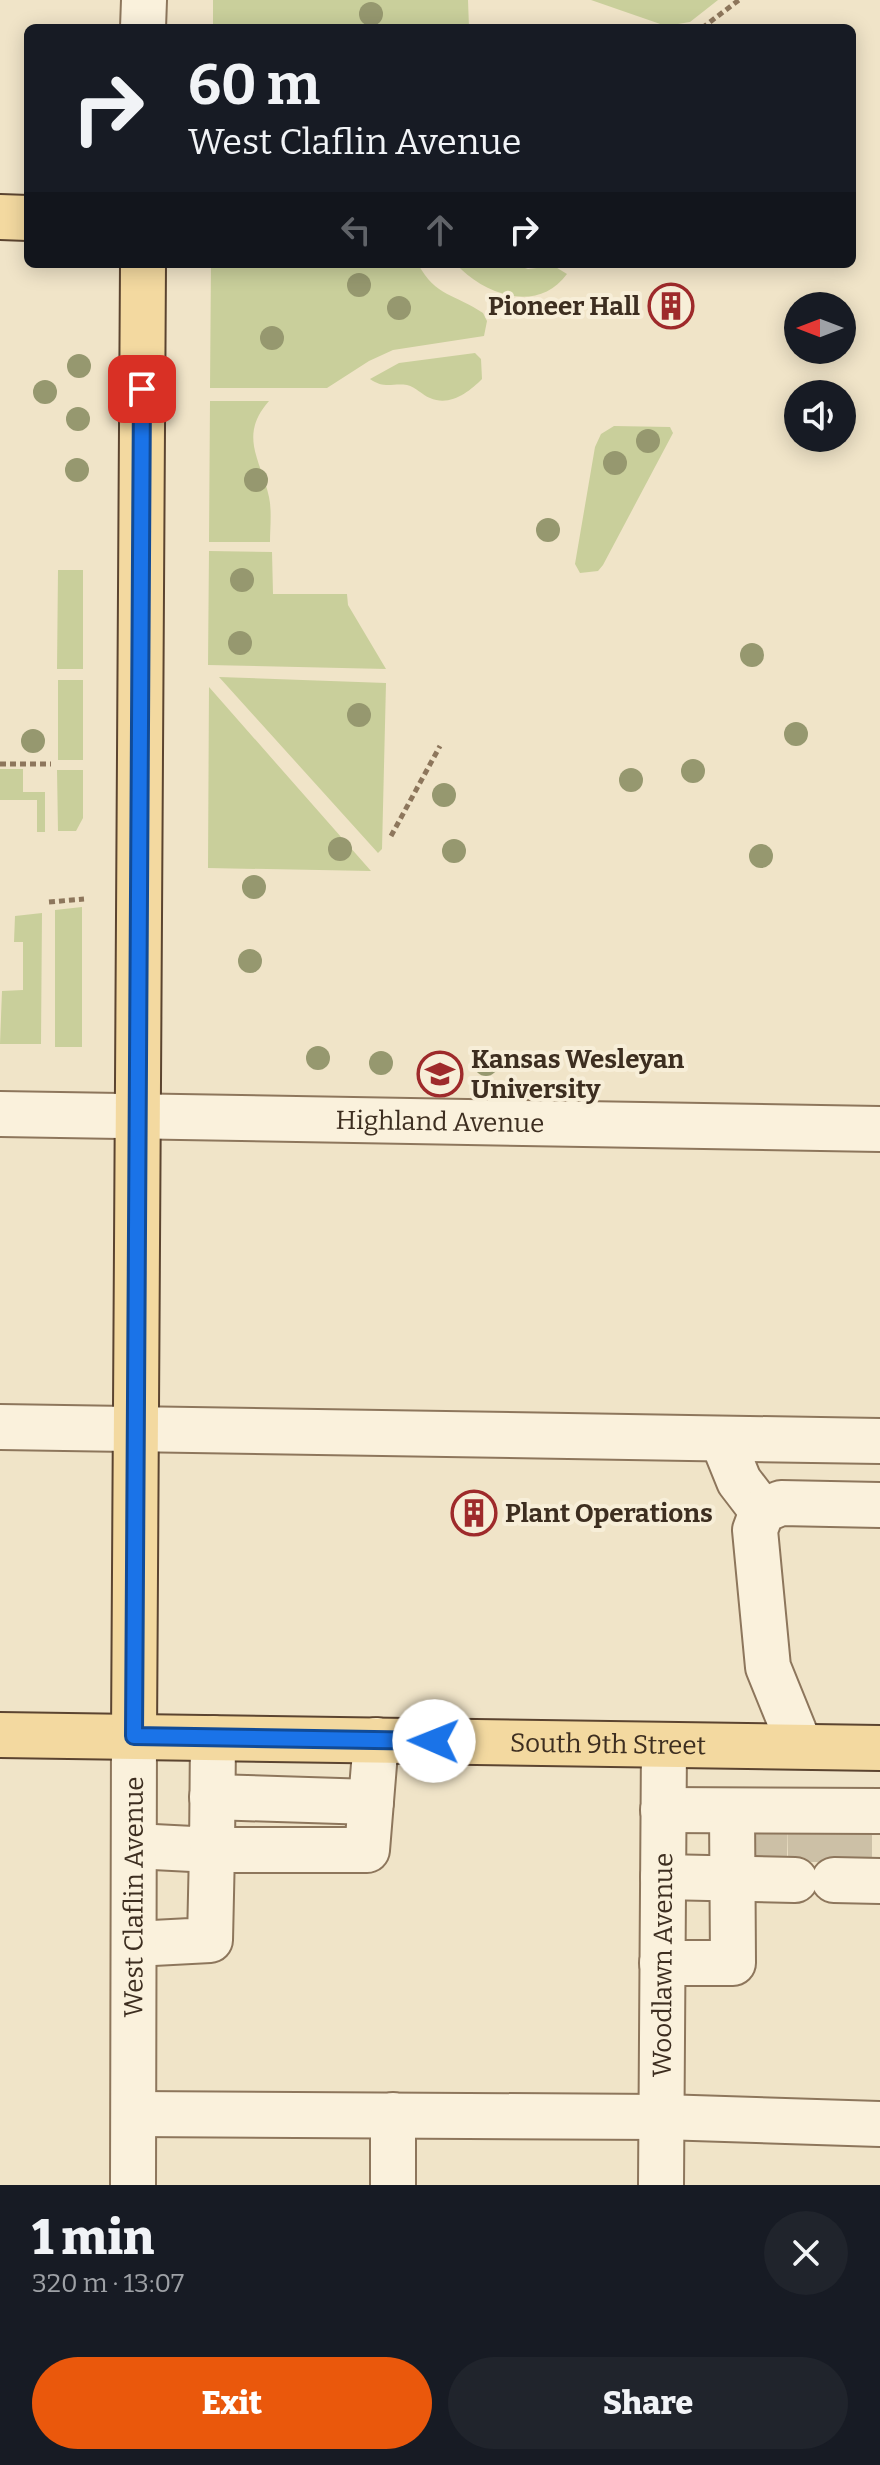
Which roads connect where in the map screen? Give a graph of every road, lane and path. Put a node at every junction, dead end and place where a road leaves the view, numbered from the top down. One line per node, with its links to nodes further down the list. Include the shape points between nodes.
1 (144, 0): 3 (street)
2 (739, 0): 4 (path)
3 (143, 24)
4 (707, 24)
5 (0, 217): 6 (main road)
6 (24, 218)
7 (143, 268): 15 (main road, West Claflin Avenue)
8 (440, 746): 11 (path)
9 (0, 764): 10 (path)
10 (51, 764)
11 (391, 836)
12 (84, 899): 13 (path)
13 (49, 902)
14 (0, 1114): 15 (street, Highland Avenue)
15 (141, 1116): 16 (street, Highland Avenue); 18 (main road, West Claflin Avenue)
16 (880, 1129)
17 (0, 1427): 18 (street)
18 (137, 1429): 19 (street); 24 (main road, West Claflin Avenue)
19 (722, 1439): 20 (street); 22 (street, via 739,1481)
20 (880, 1441)
21 (880, 1505): 22 (street, via 781,1503)
22 (762, 1511): 28 (street, via 755,1530 768,1667)
23 (0, 1735): 24 (main road, South 9th Street)
24 (134, 1736): 25 (main road, South 9th Street); 35 (street, West Claflin Avenue)
25 (213, 1738): 26 (main road, South 9th Street); 30 (street)
26 (376, 1740): 27 (main road, South 9th Street); 31 (street)
27 (664, 1745): 28 (main road, South 9th Street); 32 (street, Woodlawn Avenue)
28 (800, 1746): 29 (main road, South 9th Street)
29 (880, 1748)
30 (212, 1797): 31 (street); 36 (street)
31 (371, 1802): 36 (street, via 367,1850)
32 (663, 1810): 33 (street); 38 (street, Woodlawn Avenue)
33 (755, 1813): 34 (street); 37 (street)
34 (840, 1813)
35 (134, 1846): 36 (street); 39 (street, West Claflin Avenue)
36 (212, 1850): 39 (street, via 210,1940)
37 (809, 1875): 38 (street); 40 (street, via 733,1963)
38 (663, 1877): 40 (street, Woodlawn Avenue)
39 (134, 1944): 41 (street, West Claflin Avenue)
40 (662, 1963): 43 (street, Woodlawn Avenue)
41 (134, 2114): 42 (street); 45 (street, West Claflin Avenue)
42 (393, 2115): 43 (street); 46 (street)
43 (662, 2117): 44 (street); 47 (street, Woodlawn Avenue)
44 (880, 2124)
45 (133, 2185)
46 (393, 2185)
47 (661, 2185)

